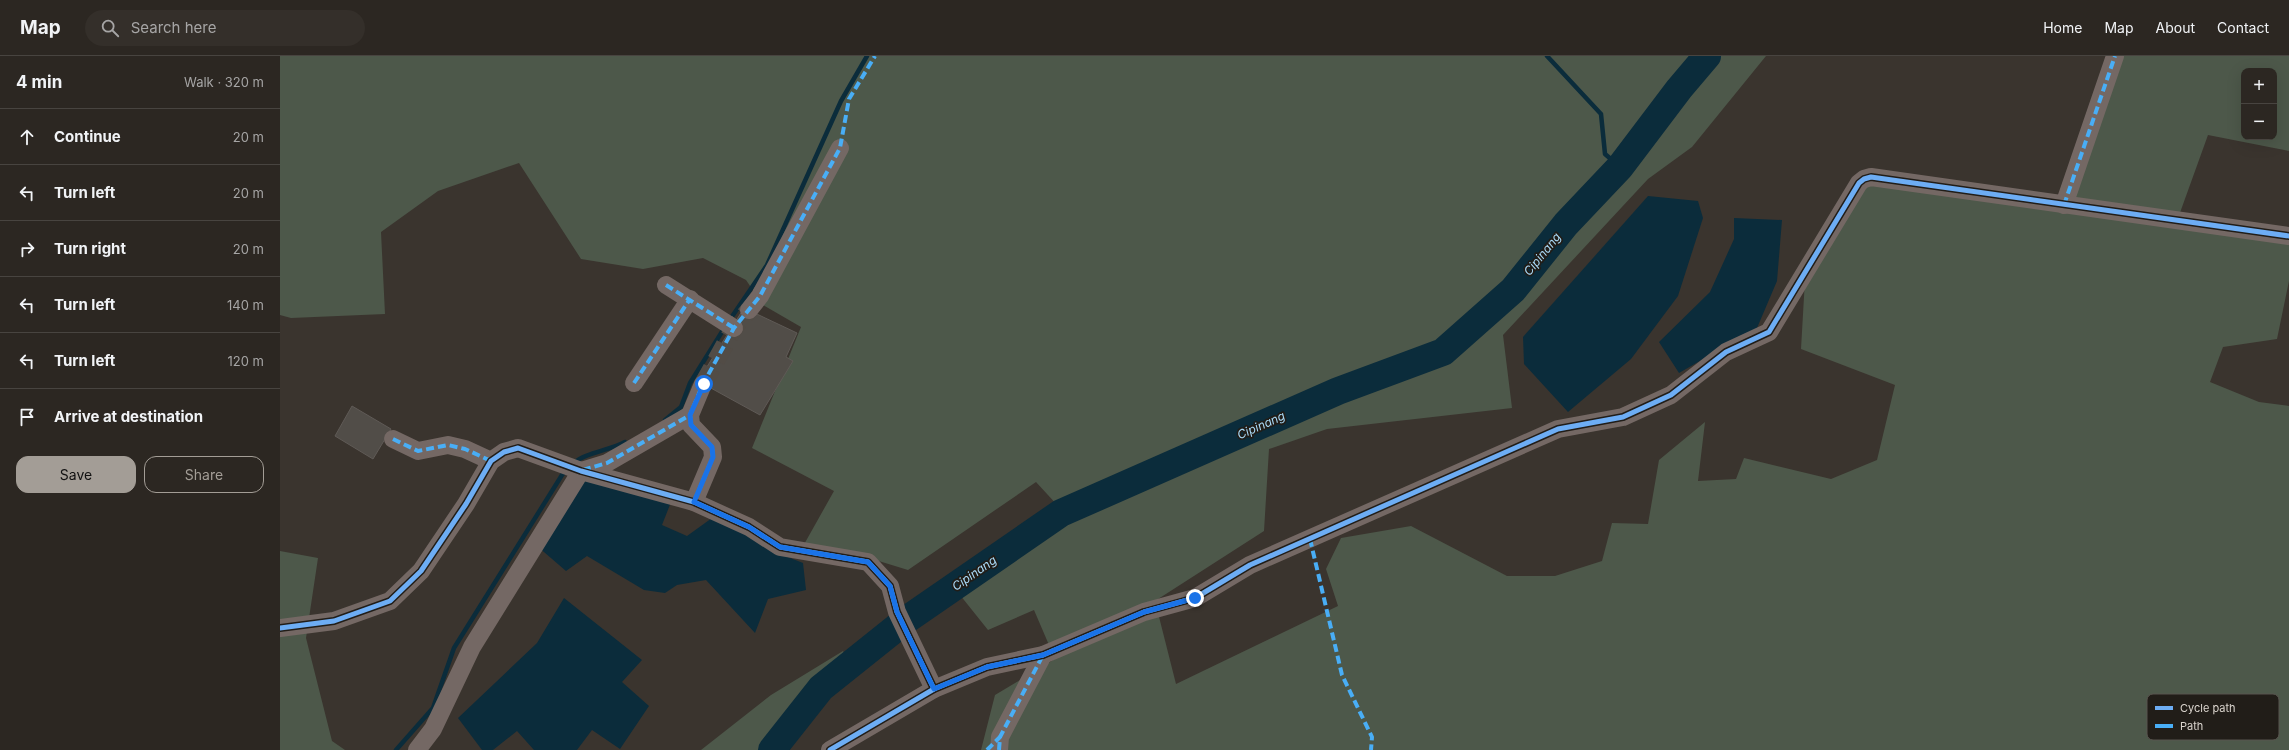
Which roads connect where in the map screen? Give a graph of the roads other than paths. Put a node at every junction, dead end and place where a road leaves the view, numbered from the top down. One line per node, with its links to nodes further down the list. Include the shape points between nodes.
1 (2114, 56): 3 (street)
2 (840, 148): 7 (street, via 760,296)
3 (2064, 205): 4 (street); 17 (street, via 1872,177 1864,179 1859,183 1769,332 1726,352 1671,395 1623,417 1558,429 1250,565 1195,598 1144,612)
4 (2289, 236)
5 (666, 285): 6 (street)
6 (690, 299): 8 (street); 9 (street)
7 (749, 310)
8 (728, 324)
9 (634, 383)
10 (704, 384): 11 (street)
11 (690, 415): 14 (street, via 606,463); 15 (street, via 691,425 712,447 713,457)
12 (393, 439): 13 (street, via 418,452 448,445 465,449)
13 (491, 461): 14 (street, via 504,452 518,448); 16 (street, via 466,504 420,572 390,601 334,621)
14 (572, 467): 15 (street); 20 (street, via 472,647 433,729)
15 (694, 502): 18 (street, via 749,527 780,547 868,562 890,586 897,612)
16 (280, 628)
17 (1043, 655): 18 (street, via 987,667); 19 (street)
18 (934, 689): 21 (street)
19 (999, 744): 22 (street)
20 (417, 750)
21 (830, 750)
22 (987, 750)

